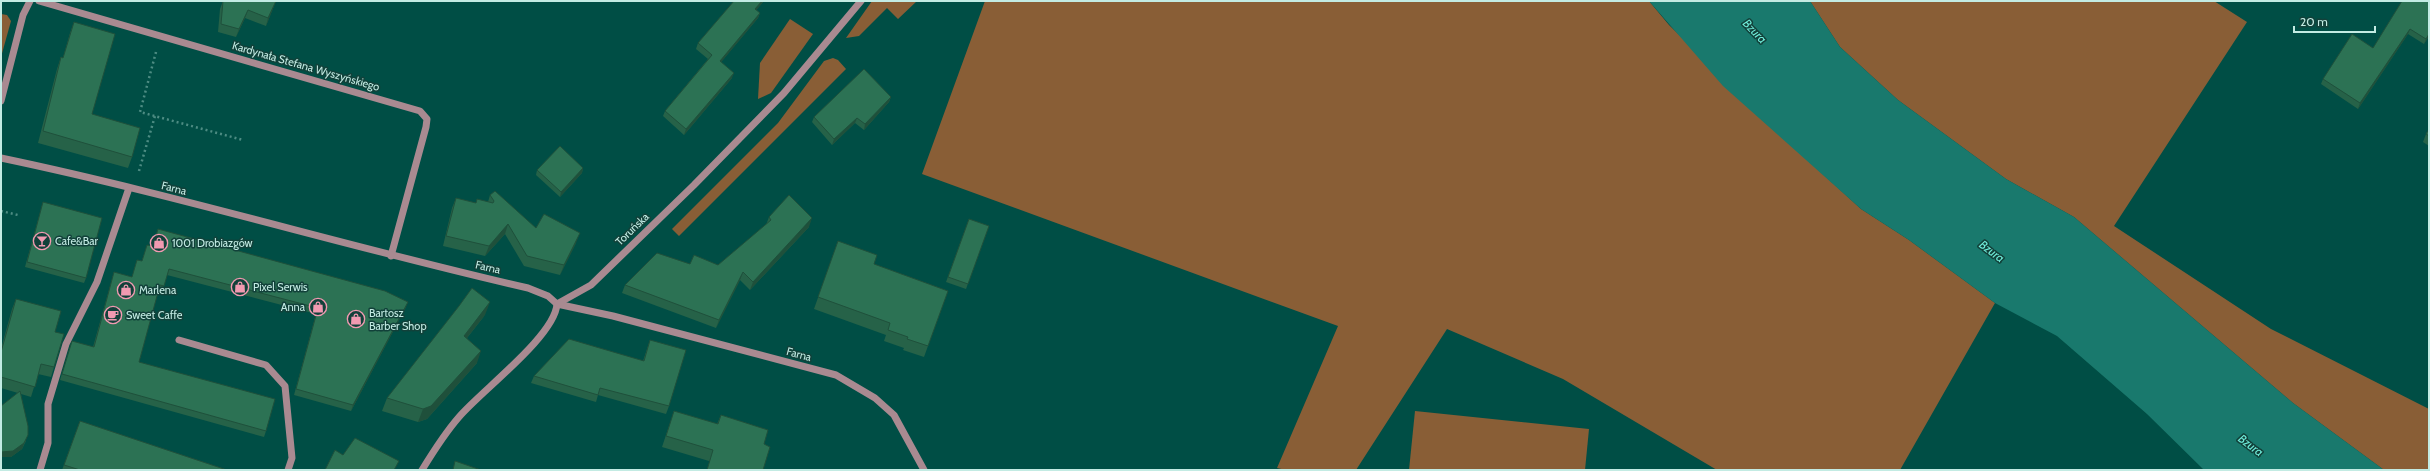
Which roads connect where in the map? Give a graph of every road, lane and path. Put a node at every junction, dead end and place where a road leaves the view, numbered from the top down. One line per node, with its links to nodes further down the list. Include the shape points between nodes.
1 (30, 1): 7 (street, via 23,15)
2 (39, 1): 5 (street, Kardynała Stefana Wyszyńskiego)
3 (71, 1): 5 (street)
4 (861, 1): 16 (street, Toruńska, via 784,93 694,185 591,284)
5 (68, 10): 6 (street, Kardynała Stefana Wyszyńskiego)
6 (162, 37): 8 (path, via 140,112); 15 (street, Kardynała Stefana Wyszyńskiego, via 414,108 425,114 426,127)
7 (1, 101)
8 (155, 116): 9 (path); 11 (path)
9 (243, 140)
10 (1, 158): 12 (street, Farna)
11 (139, 172)
12 (129, 188): 15 (street, Farna); 18 (street, via 97,282 66,344 48,404 48,443)
13 (1, 211): 14 (path)
14 (18, 215)
15 (392, 256): 16 (street, Farna, via 528,288 548,296)
16 (556, 304): 20 (street, via 556,312 540,336 458,418); 21 (street, Farna, via 613,316 836,375 875,398 894,415)
17 (179, 340): 19 (street, via 266,365 285,386 292,458)
18 (40, 470)
19 (288, 470)
20 (422, 470)
21 (924, 470)

